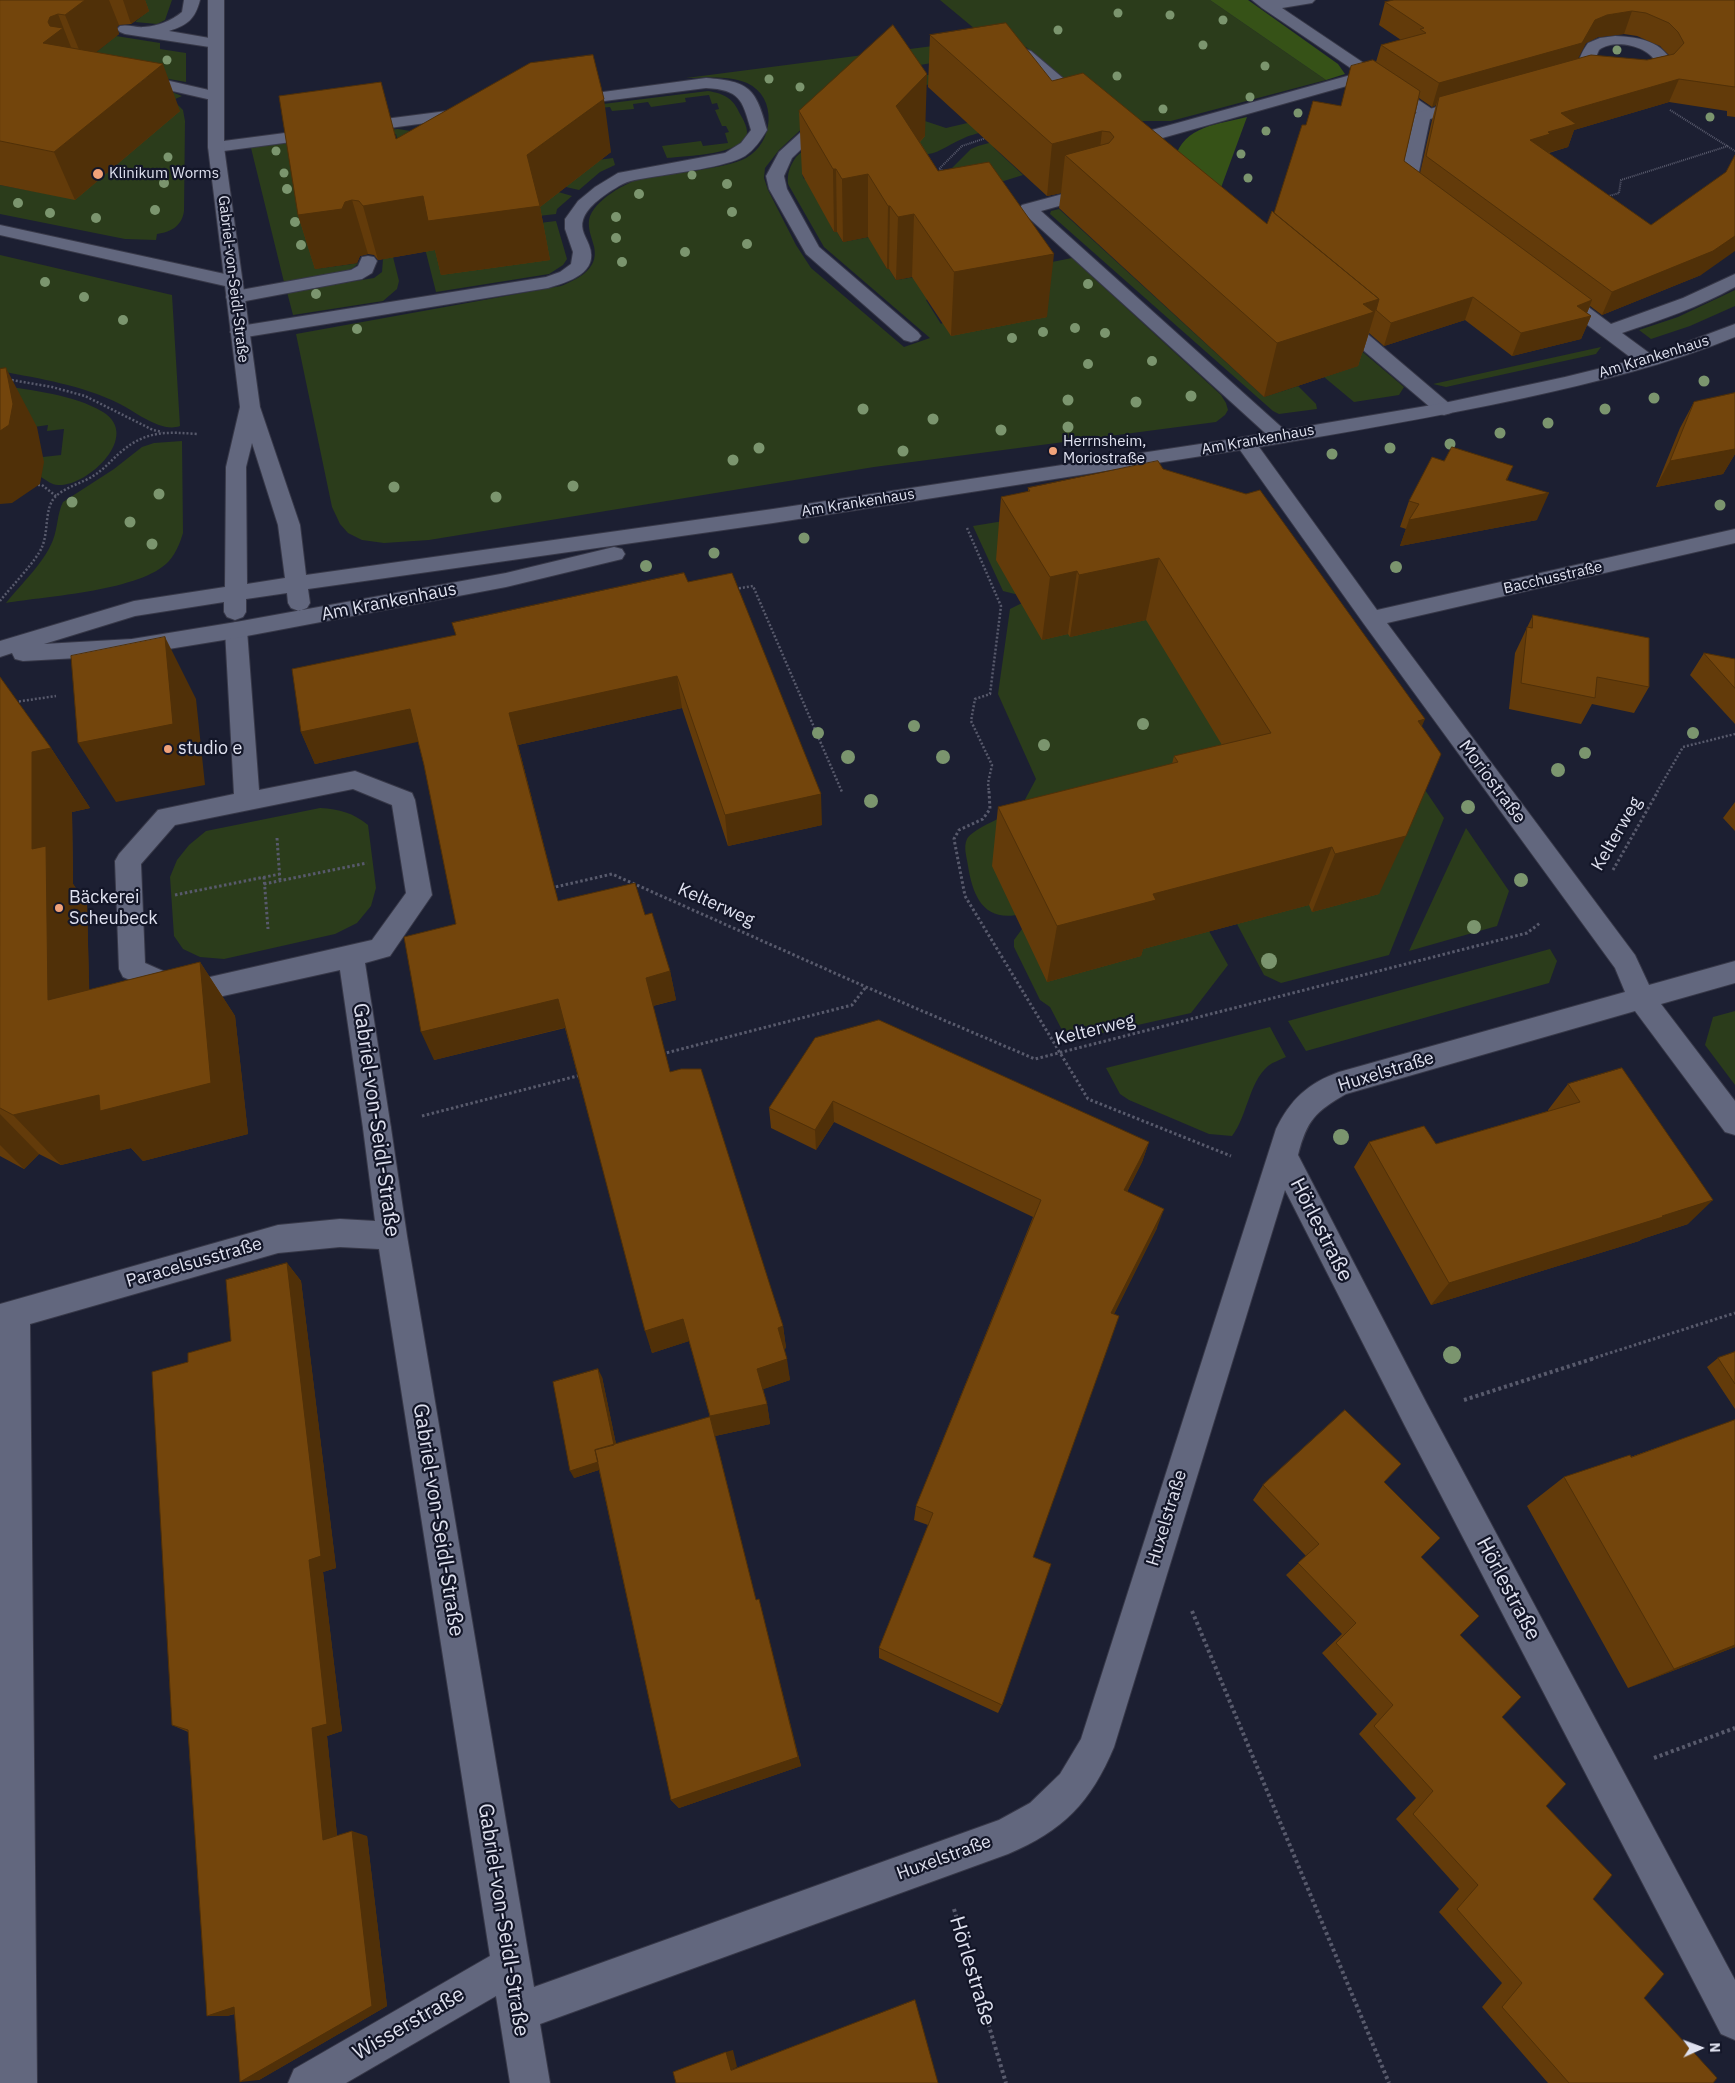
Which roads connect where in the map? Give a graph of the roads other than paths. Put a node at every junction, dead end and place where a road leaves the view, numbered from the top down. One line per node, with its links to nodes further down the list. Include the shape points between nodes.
1 (192, 0): 5 (street, via 189,14 178,23 160,29 132,30)
2 (216, 0): 5 (street, Gabriel-von-Seidl-Straße)
3 (1308, 0): 4 (street)
4 (1264, 2): 9 (street)
5 (216, 43): 13 (street, Gabriel-von-Seidl-Straße)
6 (1001, 58): 19 (street, via 1026,54)
7 (1581, 71): 8 (street); 11 (street, via 1591,50 1597,44 1609,42 1622,41 1648,47 1664,59 1665,66 1661,71 1646,76); 12 (street)
8 (1602, 72)
9 (1370, 75): 18 (street); 23 (street, via 1123,137)
10 (124, 76): 13 (street)
11 (1628, 76)
12 (1552, 79)
13 (216, 96): 22 (street, Gabriel-von-Seidl-Straße)
14 (1486, 98): 18 (street)
15 (548, 103): 34 (street, via 706,83 723,84 745,93 751,101 759,130 744,151 730,157 624,177 595,194 575,216 573,226 582,252 581,264 576,271 564,277)
16 (840, 105): 35 (street, via 785,156 775,176 778,190 812,250)
17 (488, 110): 20 (street)
18 (1428, 114): 25 (street, via 1422,116 1408,182)
19 (1097, 116)
20 (318, 133): 21 (street); 22 (street)
21 (340, 136)
22 (216, 147): 30 (street, Gabriel-von-Seidl-Straße)
23 (1152, 161)
24 (1096, 190): 39 (street, via 1028,209)
25 (1440, 206)
26 (0, 230): 30 (street)
27 (368, 261): 30 (street, via 366,269 356,276)
28 (1735, 280): 33 (street, via 1669,311)
29 (1548, 286): 33 (street)
30 (235, 290): 34 (street, Gabriel-von-Seidl-Straße)
31 (1324, 307): 38 (street)
32 (1735, 330): 36 (street, Am Krankenhaus)
33 (1610, 331): 36 (street)
34 (240, 332): 37 (street, Gabriel-von-Seidl-Straße)
35 (911, 336)
36 (1649, 362): 38 (street, Am Krankenhaus)
37 (250, 407): 43 (street, Gabriel-von-Seidl-Straße, via 289,525); 44 (street, Gabriel-von-Seidl-Straße, via 236,467)
38 (1444, 409): 39 (street, Am Krankenhaus)
39 (1281, 437): 40 (street, Am Krankenhaus)
40 (1246, 443): 41 (street, Am Krankenhaus); 46 (street, Moriostraße)
41 (773, 516): 43 (street, Am Krankenhaus); 45 (street, Am Krankenhaus, via 506,580)
42 (1735, 536): 46 (street, Bacchusstraße)
43 (297, 584): 44 (street, Am Krankenhaus); 45 (street, Gabriel-von-Seidl-Straße)
44 (234, 593): 47 (street, Gabriel-von-Seidl-Straße); 48 (street, Am Krankenhaus, via 134,609)
45 (300, 619): 47 (street, Am Krankenhaus)
46 (1372, 619): 53 (street, Moriostraße, via 1626,963)
47 (236, 630): 49 (street, Am Krankenhaus, via 132,647); 50 (street, Gabriel-von-Seidl-Straße)
48 (0, 649)
49 (0, 655)
50 (247, 800): 51 (street, via 355,780 403,800 419,894 381,948); 51 (street, via 167,817 128,860 132,969 188,993)
51 (351, 957): 56 (street, Gabriel-von-Seidl-Straße)
52 (1735, 972): 53 (street, Huxelstraße)
53 (1641, 998): 54 (street, Moriostraße); 55 (street, Huxelstraße, via 1340,1084 1304,1107 1290,1129)
54 (1735, 1123)
55 (1279, 1165): 59 (street, Huxelstraße, via 1096,1747 1073,1787 1043,1816 1008,1835); 60 (street, Hörlestraße, via 1416,1415)
56 (392, 1236): 57 (street, Paracelsusstraße, via 340,1233 278,1239); 58 (street, Gabriel-von-Seidl-Straße)
57 (7, 1316): 61 (street)
58 (510, 1966): 59 (street, Gabriel-von-Seidl-Straße); 62 (street, Wisserstraße)
59 (518, 2012): 63 (street, Gabriel-von-Seidl-Straße)
60 (1735, 2020)
61 (17, 2083)
62 (308, 2083)
63 (530, 2083)

